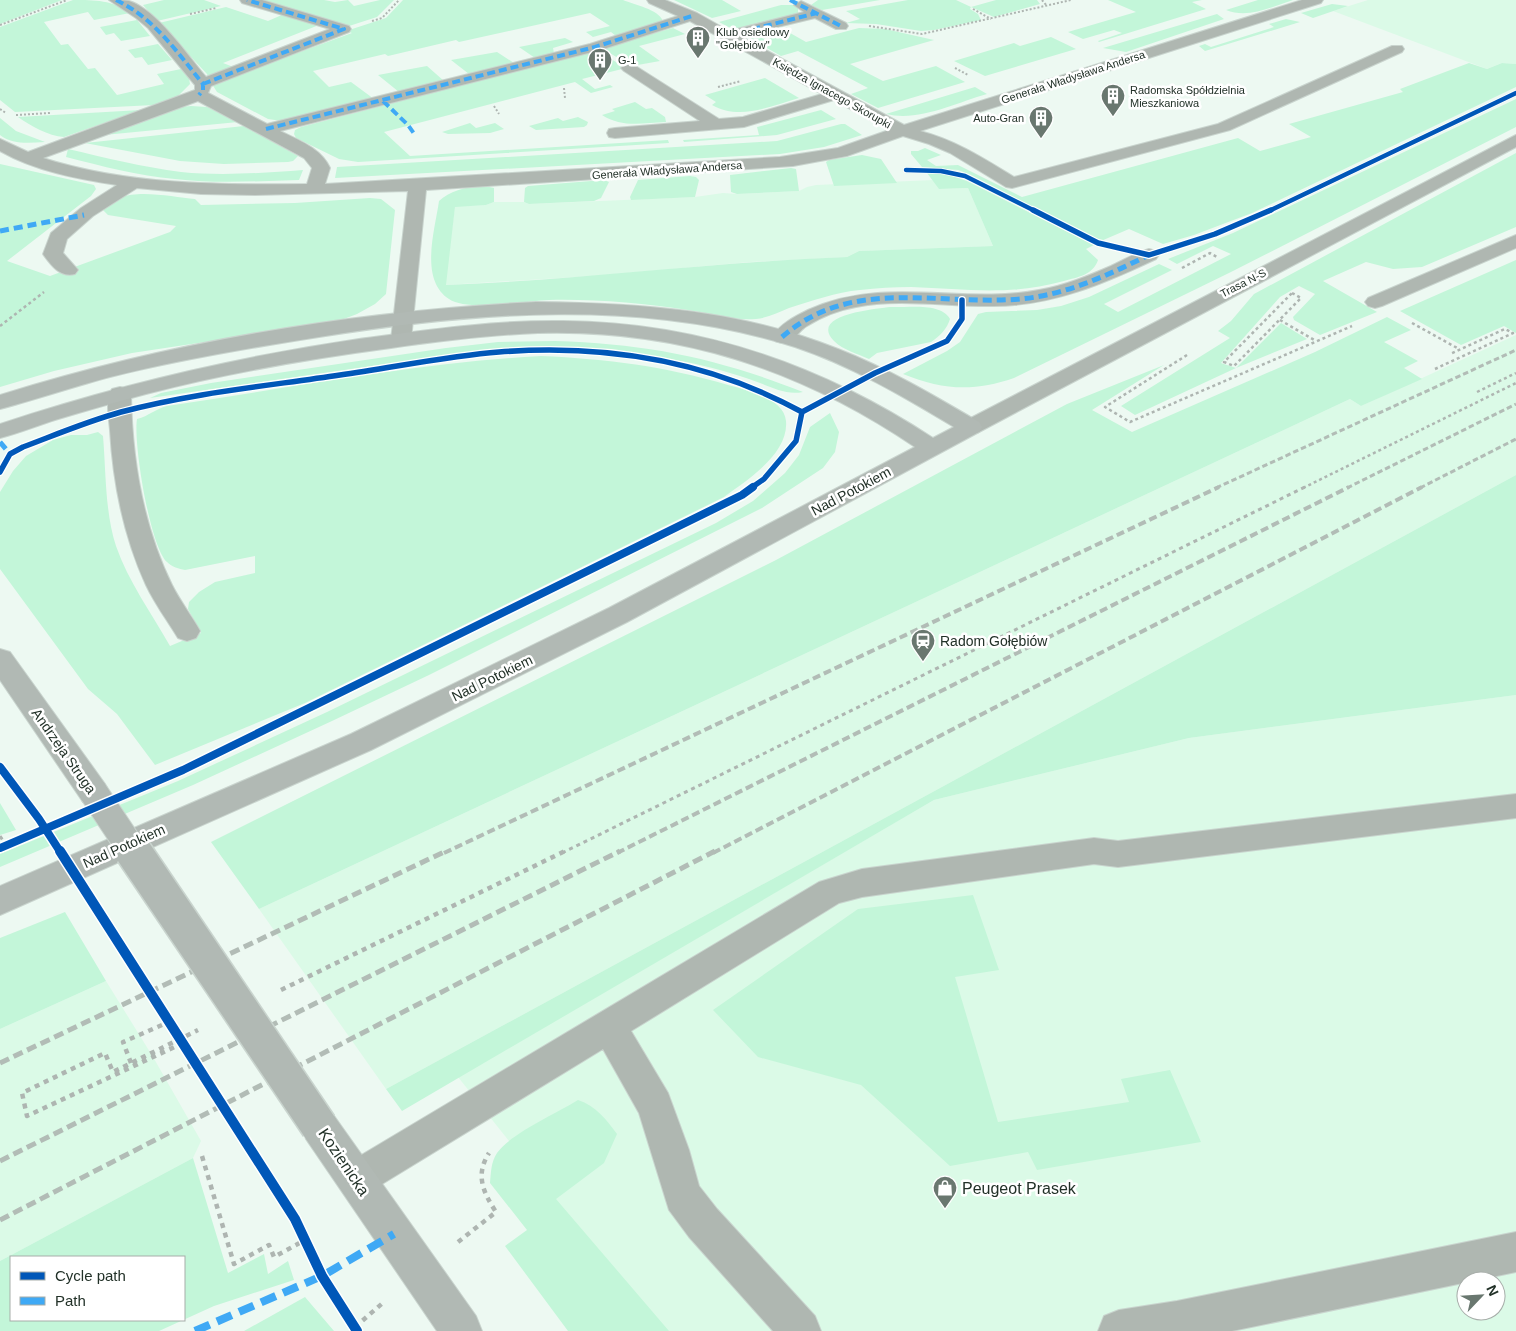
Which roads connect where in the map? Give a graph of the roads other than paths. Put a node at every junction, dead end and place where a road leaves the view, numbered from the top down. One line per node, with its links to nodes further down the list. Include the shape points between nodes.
1 (116, 0): 14 (street, via 135,9 151,23)
2 (247, 0): 14 (street, via 344,29)
3 (654, 0): 8 (street, Księdza Ignacego Skorupki)
4 (790, 0): 6 (street)
5 (1316, 0): 9 (street, Generała Władysława Andersa)
6 (817, 12): 10 (street); 11 (street)
7 (1223, 13): 9 (street)
8 (692, 16): 11 (street, Księdza Ignacego Skorupki); 17 (street, via 586,49)
9 (1246, 22): 18 (street, Generała Władysława Andersa)
10 (841, 26)
11 (729, 36): 15 (street, Księdza Ignacego Skorupki)
12 (1397, 49): 18 (street, Księdza Ignacego Skorupki, via 1224,127 1012,183 956,149)
13 (629, 68): 16 (street)
14 (201, 90): 17 (street); 22 (street)
15 (835, 94): 16 (street, via 744,122); 18 (street, Księdza Ignacego Skorupki)
16 (717, 125): 19 (street)
17 (266, 130): 25 (street, via 318,161 321,168)
18 (902, 131): 24 (street, Generała Władysława Andersa, via 871,143 807,159)
19 (615, 133)
20 (1516, 140): 35 (street, Trasa N-S)
21 (0, 144): 22 (street, Generała Władysława Andersa)
22 (27, 158): 23 (street, Generała Władysława Andersa, via 66,170)
23 (132, 183): 25 (street, Generała Władysława Andersa, via 207,190); 28 (street, via 87,212 58,237 53,254)
24 (418, 184): 25 (street, Generała Władysława Andersa); 30 (street)
25 (315, 188)
26 (1516, 241): 29 (street)
27 (1149, 255): 31 (street, via 1073,289 1039,297 976,300 892,297 838,304 802,321)
28 (68, 270)
29 (1375, 302)
30 (404, 318): 31 (main road, via 509,308 577,307 690,316); 32 (street); 34 (main road, via 228,344 100,373)
31 (782, 337): 35 (main road, via 874,373)
32 (402, 340): 33 (main road, via 251,363); 37 (main road, via 540,327 644,333 706,345 772,363 821,384 883,416)
33 (120, 394): 36 (main road); 38 (street, via 128,479 139,532 160,586)
34 (0, 402)
35 (971, 427): 37 (main road, Nad Potokiem)
36 (0, 431)
37 (932, 448): 41 (main road, Nad Potokiem, via 618,615 361,742)
38 (187, 631)
39 (0, 659): 42 (main road, Andrzeja Struga, bridge)
40 (1516, 806): 43 (street, via 1118,854 1094,851 862,883 830,892)
41 (0, 901)
42 (230, 992): 44 (main road, Kozienicka, bridge)
43 (609, 1026): 44 (street); 47 (street, via 655,1106 684,1196 702,1223)
44 (356, 1179): 46 (main road, Kozienicka)
45 (1516, 1252): 48 (street)
46 (461, 1331)
47 (800, 1331)
48 (1119, 1331)

